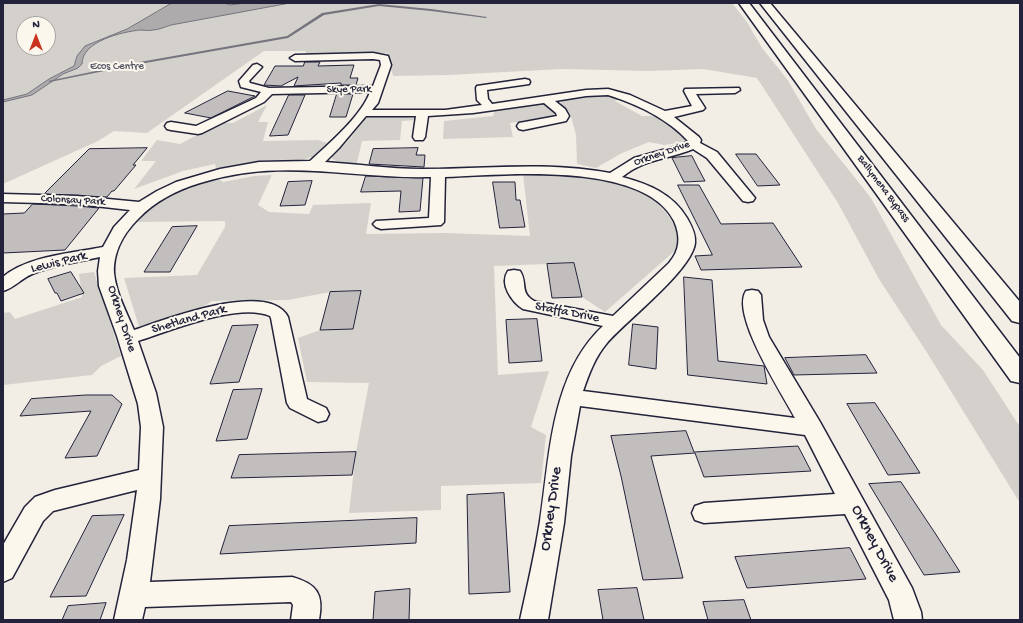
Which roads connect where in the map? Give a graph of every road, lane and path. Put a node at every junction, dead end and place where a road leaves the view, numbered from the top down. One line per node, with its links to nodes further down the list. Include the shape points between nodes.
1 (744, 3): 32 (highway, Ballymena Bypass)
2 (765, 3): 29 (highway, Ballymena Bypass)
3 (295, 58): 6 (street, Skye Park, via 385,58 386,64)
4 (257, 67): 8 (street, Skye Park, via 244,84)
5 (525, 82): 10 (street, via 482,88 483,100)
6 (377, 89): 8 (street, Skye Park); 11 (street, via 372,103)
7 (735, 90): 13 (street, via 689,91 699,108)
8 (269, 91): 14 (street, via 260,100 198,130)
9 (546, 99): 10 (street, Orkney Drive); 13 (street, Orkney Drive, via 610,92); 15 (street, via 562,113 562,119)
10 (490, 108): 12 (street, Orkney Drive)
11 (364, 113): 12 (street, Orkney Drive); 18 (street)
12 (422, 114): 16 (street)
13 (664, 115): 17 (street, Orkney Drive, via 694,139 696,141)
14 (171, 126)
15 (524, 126)
16 (420, 137)
17 (693, 144): 20 (street, Orkney Drive, via 640,160); 22 (street, via 712,155)
18 (313, 166): 19 (street, Orkney Drive); 23 (street, Orkney Drive, via 261,166 214,174 173,188)
19 (438, 173): 20 (street, Orkney Drive, via 551,168 584,171); 24 (street, via 436,222)
20 (612, 178): 30 (street, Orkney Drive, via 648,190 669,205 684,226 687,244 684,255 675,267)
21 (3, 198): 23 (street, Colonsay Park, via 93,201)
22 (748, 198)
23 (142, 207): 25 (street, Orkney Drive, via 122,226)
24 (381, 224)
25 (109, 251): 27 (street, Lewis Park, via 39,266); 31 (street, Orkney Drive, via 106,272 108,284)
26 (514, 275): 30 (street, Staffa Drive, via 516,294 529,305)
27 (5, 282)
28 (752, 295): 35 (street, Orkney Drive, via 754,320 760,337)
29 (1020, 316)
30 (617, 323): 33 (street, Orkney Drive, via 588,355)
31 (128, 338): 34 (street, Shetland Park, via 220,310 251,307 271,309 278,313 281,323 297,403); 36 (street, Orkney Drive, via 149,405 152,428)
32 (1020, 375)
33 (571, 397): 35 (street); 42 (street, Orkney Drive)
34 (318, 414)
35 (812, 428): 37 (street, Orkney Drive)
36 (150, 476): 39 (street, via 44,504 34,514); 40 (street, Orkney Drive, via 144,536)
37 (852, 503): 38 (street); 43 (street, Orkney Drive, via 902,596)
38 (704, 513)
39 (3, 570)
40 (131, 608): 41 (street, via 292,589 300,591 306,597)
41 (305, 620)
42 (534, 620)
43 (908, 620)

